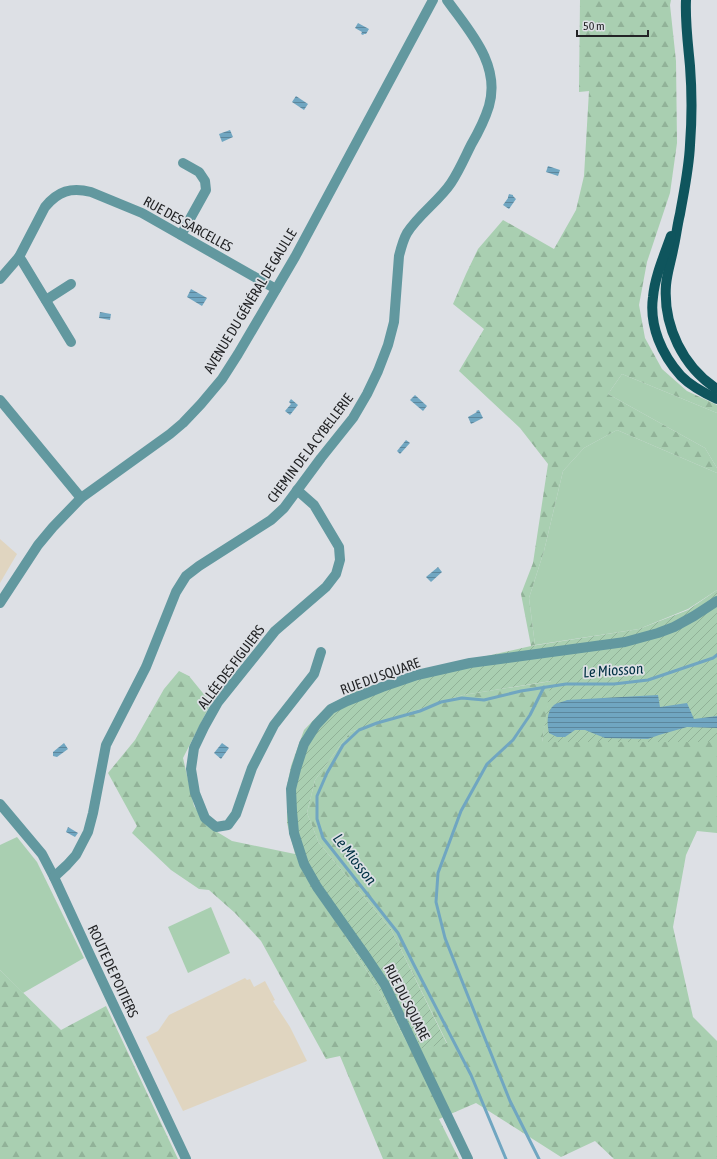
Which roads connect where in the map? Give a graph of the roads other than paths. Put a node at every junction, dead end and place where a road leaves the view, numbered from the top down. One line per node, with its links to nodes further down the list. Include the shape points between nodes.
1 (433, 0): 10 (street, AVENUE DU GÉNÉRAL DE GAULLE)
2 (447, 0): 16 (street, CHEMIN DE LA CYBELLERIE, via 480,45 485,56 491,88 489,106 479,131 451,183 407,233 399,256 394,322 388,345 367,394 353,418)
3 (686, 0): 5 (main road, via 691,92 690,146)
4 (183, 162): 6 (street, via 199,172 206,190)
5 (679, 215): 13 (main road, via 666,284 670,324 675,339 690,364); 14 (main road, via 655,283 652,299 654,326 658,340 672,366 693,386)
6 (181, 235): 7 (street, RUE DES SARCELLES, via 142,213 91,192 72,190 53,198 44,207); 10 (street, RUE DES SARCELLES)
7 (19, 257): 8 (street); 11 (street)
8 (0, 279)
9 (71, 284): 11 (street)
10 (276, 289): 17 (street, AVENUE DU GÉNÉRAL DE GAULLE, via 238,354 201,404 170,434)
11 (46, 300): 12 (street)
12 (71, 342)
13 (717, 389)
14 (717, 399)
15 (0, 400): 17 (street)
16 (297, 490): 20 (street, ALLÉE DES FIGUIERS, via 314,505 339,547 340,560 336,574 326,587 276,631 218,702 194,748 191,769 195,793 205,818 216,827 228,825 236,814 252,768 274,725 314,674); 22 (street, CHEMIN DE LA CYBELLERIE, via 271,520 186,576 176,592 143,673 106,745 88,832 76,855)
17 (81, 498): 19 (street, AVENUE DU GÉNÉRAL DE GAULLE, via 38,544)
18 (717, 601): 24 (street, RUE DU SQUARE, via 674,627 625,642 470,663 418,675 382,687 331,709 316,725 304,744 292,789 294,833 304,864 385,985)
19 (0, 603)
20 (322, 652)
21 (0, 804): 22 (street, ROUTE DE POITIERS, via 42,854)
22 (54, 877): 23 (street, ROUTE DE POITIERS)
23 (186, 1159)
24 (468, 1159)

